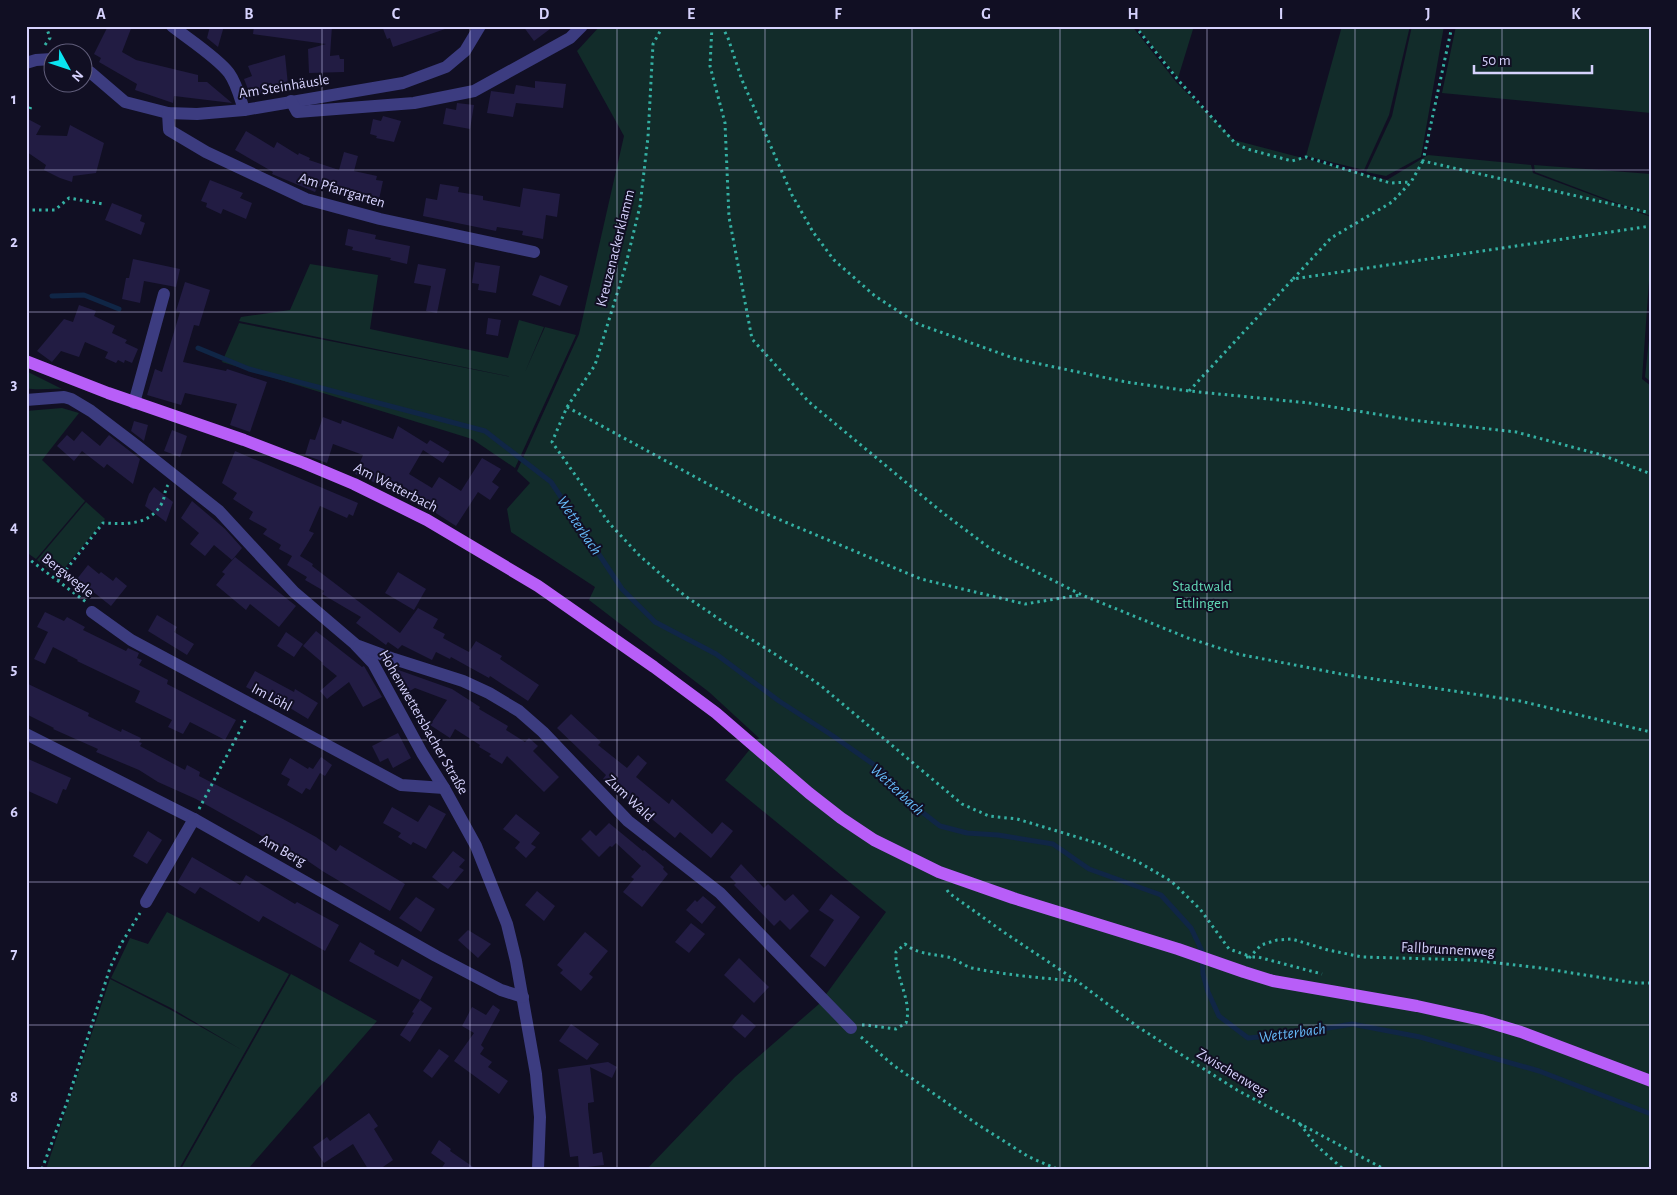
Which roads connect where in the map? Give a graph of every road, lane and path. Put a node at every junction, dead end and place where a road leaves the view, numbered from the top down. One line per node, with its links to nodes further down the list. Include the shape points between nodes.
1 (46, 26): 10 (path, via 50,38 46,45)
2 (172, 26): 19 (street, via 229,73)
3 (480, 26): 16 (street, Am Steinhäusle, via 465,51 446,67 403,83)
4 (582, 26): 16 (street, via 570,38 474,91 414,103 297,112)
5 (663, 26): 34 (path, Kreuzenackerklamm, via 654,44 640,206 595,366)
6 (712, 26): 39 (path, via 710,66 725,123 729,217 752,339 809,402 943,513 991,549)
7 (722, 26): 31 (path, via 788,186 813,232 834,260 875,296 918,324 1016,359 1126,382)
8 (1135, 26): 22 (path, via 1235,143 1292,161 1306,157 1390,183)
9 (1452, 26): 21 (path)
10 (39, 46)
11 (42, 60): 12 (street)
12 (26, 63)
13 (92, 74): 20 (street, Am Steinhäusle, via 125,102)
14 (29, 91): 15 (path)
15 (26, 95)
16 (291, 101): 19 (street, Am Steinhäusle)
17 (26, 104): 18 (path)
18 (30, 108)
19 (244, 110): 20 (street, Am Steinhäusle)
20 (168, 113): 27 (street, Am Pfarrgarten, via 169,130 206,152 306,199 380,219)
21 (1423, 161): 22 (path); 25 (path)
22 (1411, 182): 28 (path, via 1392,202 1331,238)
23 (103, 204): 24 (path, via 70,198 55,210)
24 (26, 210)
25 (1651, 213)
26 (1651, 226): 28 (path)
27 (534, 252)
28 (1293, 279): 31 (path)
29 (164, 294): 33 (street)
30 (26, 361): 33 (main road, Am Wetterbach)
31 (1189, 391): 35 (path, via 1309,403 1412,420 1516,432 1602,455)
32 (26, 400): 36 (street, Hohenwettersbacher Straße, via 71,399)
33 (134, 403): 47 (main road, Am Wetterbach, via 304,463 400,505 538,586 716,713 841,818 874,840)
34 (568, 407): 39 (path, via 752,508 921,579 1025,604); 49 (path, Kreuzenackerklamm, via 552,442 609,523 638,555 685,596 820,685 962,804 989,816 1017,819 1100,844 1140,862 1171,881 1200,908 1229,949)
35 (1651, 474)
36 (175, 475): 38 (path, via 154,515 138,523 103,523); 41 (street, Hohenwettersbacher Straße, via 219,511 294,592)
37 (26, 556): 38 (path, Bergwegle)
38 (58, 580): 40 (path, Bergwegle, via 92,607)
39 (1082, 595): 43 (path, via 1188,638 1238,654 1341,674 1520,701)
40 (92, 612): 42 (street, Im Löhl, via 131,640)
41 (355, 644): 45 (street, Hohenwettersbacher Straße, via 373,662); 53 (street, Zum Wald, via 464,681 519,711 628,821 720,893)
42 (254, 705): 45 (street, Im Löhl, via 401,785); 46 (path)
43 (1651, 732)
44 (26, 734): 46 (street, Am Berg)
45 (444, 788): 52 (street, Hohenwettersbacher Straße, via 476,846 498,898)
46 (194, 819): 48 (street); 52 (street, Am Berg, via 436,956 501,990)
47 (939, 872): 50 (path, Zwischenweg, via 949,893); 54 (main road, Am Wetterbach, via 1274,981 1481,1020)
48 (146, 902): 56 (path, via 110,968)
49 (1250, 957): 51 (path, Fallbrunnenweg, via 1261,945 1292,939 1362,957 1472,960)
50 (1077, 981): 53 (path, via 1002,974 969,967 904,944 896,952 895,962 909,1014 906,1024 896,1029 866,1024); 55 (path, Zwischenweg, via 1138,1026 1236,1090)
51 (1651, 983)
52 (523, 997): 57 (street, Hohenwettersbacher Straße, via 540,1117)
53 (851, 1028): 58 (path, via 893,1065 977,1124 1029,1157)
54 (1651, 1081)
55 (1299, 1122): 59 (path, via 1316,1145); 60 (path, Zwischenweg)
56 (42, 1169)
57 (538, 1169)
58 (1056, 1169)
59 (1342, 1169)
60 (1384, 1169)

